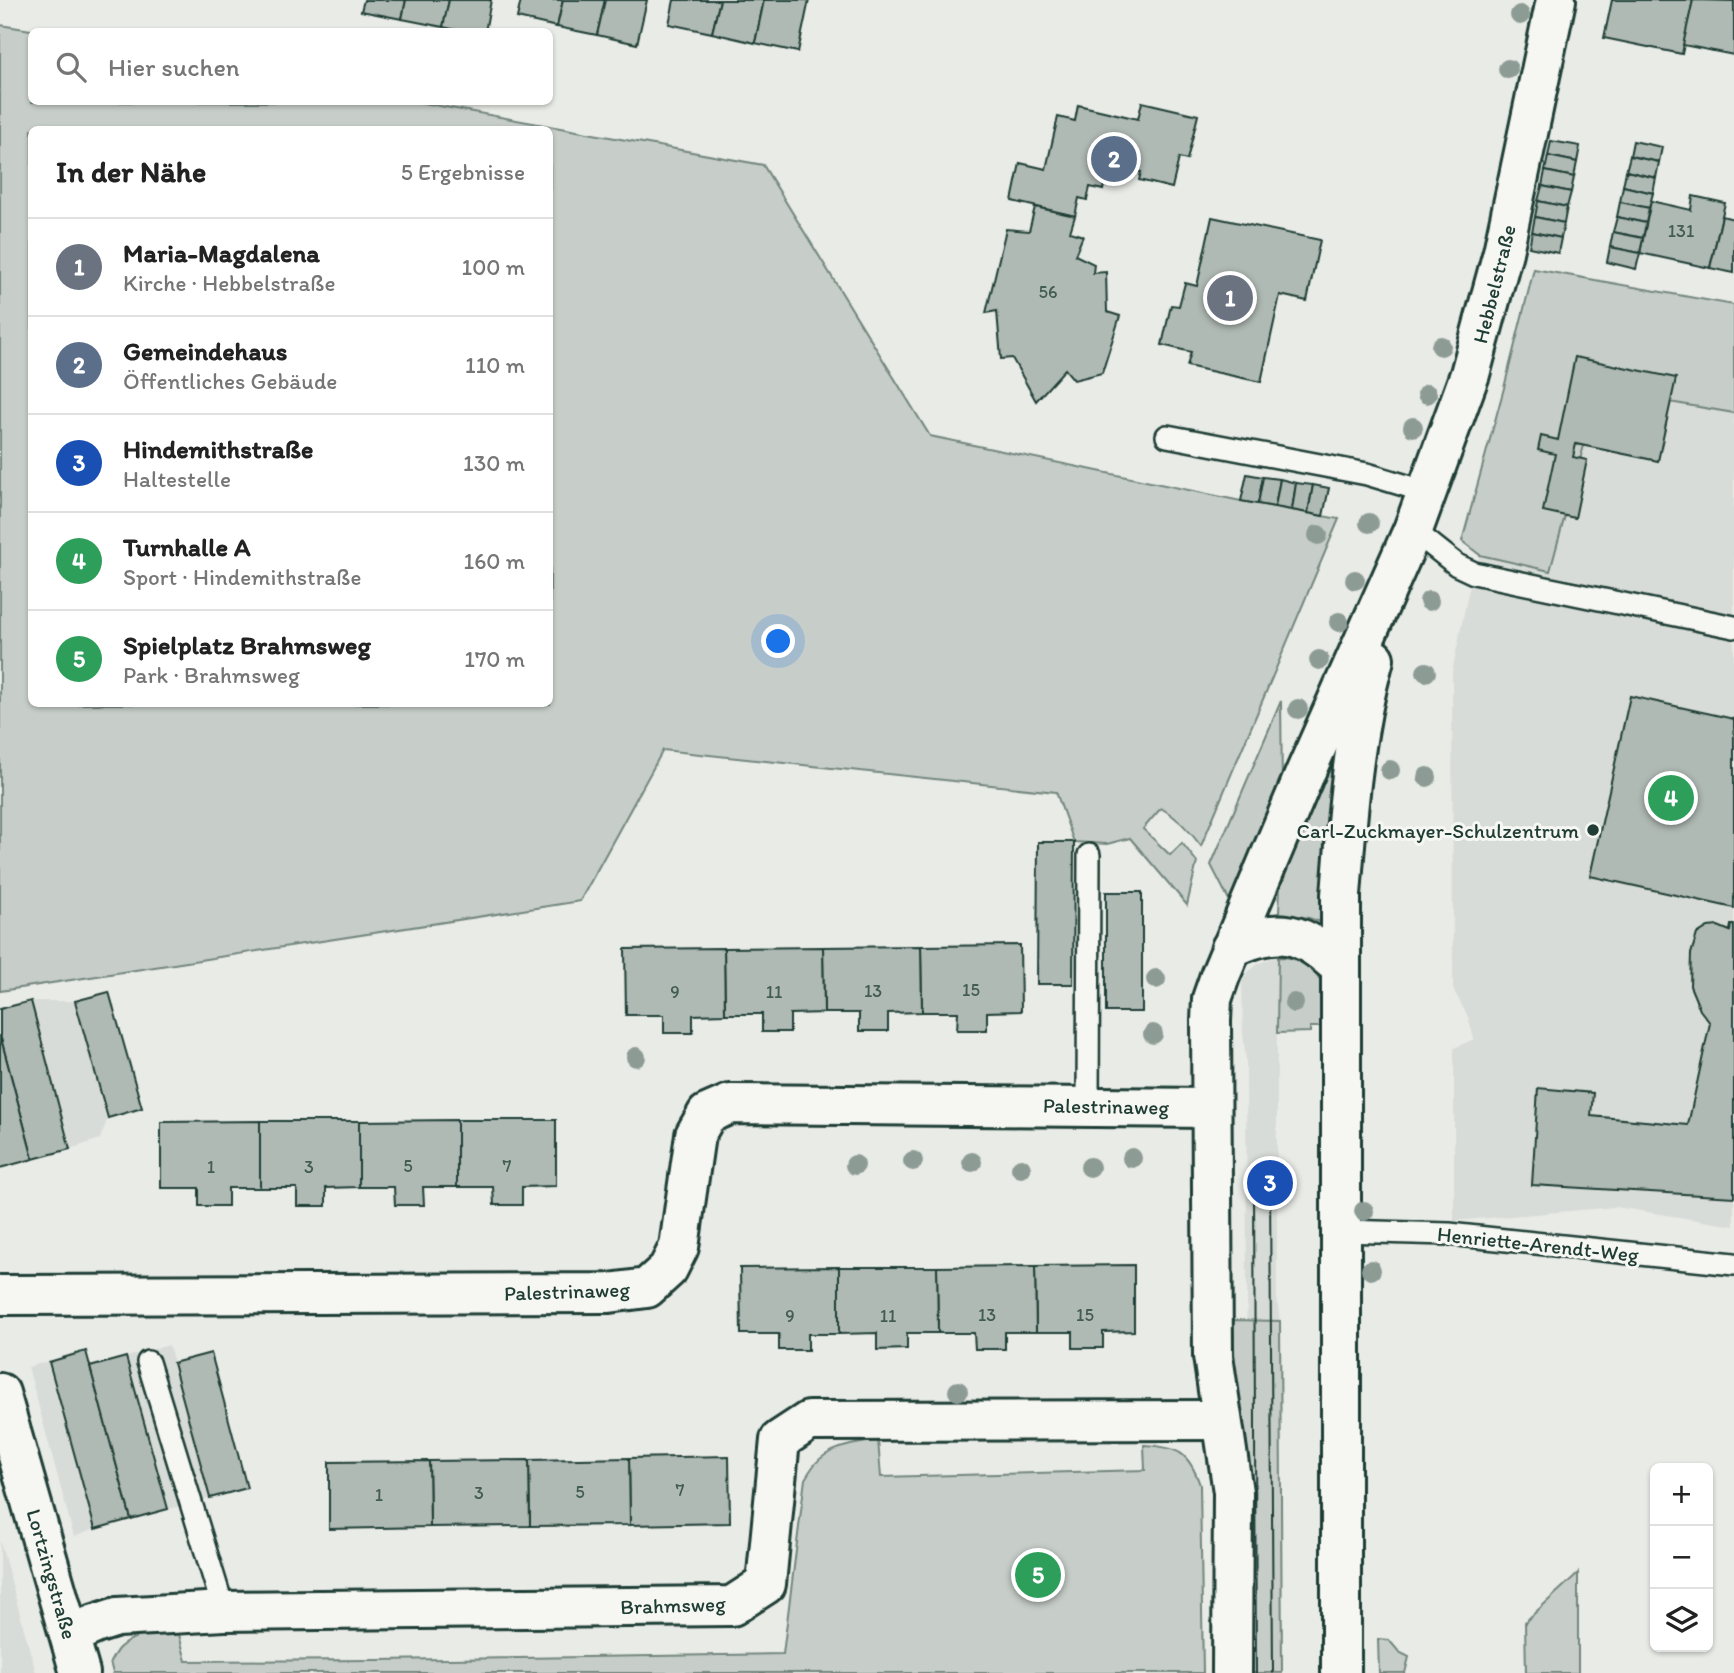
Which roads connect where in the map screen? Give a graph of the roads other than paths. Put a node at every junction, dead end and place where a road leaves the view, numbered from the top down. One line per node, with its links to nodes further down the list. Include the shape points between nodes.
1 (1556, 0): 3 (street, Hebbelstraße, via 1503,252 1470,374)
2 (1167, 436): 3 (lane, via 1367,474)
3 (1427, 492): 4 (street, Hebbelstraße)
4 (1407, 545): 5 (lane, via 1474,573); 7 (street); 8 (street, via 1368,681 1351,777 1341,895)
5 (1734, 627)
6 (1089, 855): 9 (lane)
7 (1231, 948): 8 (street, via 1269,934 1289,934 1318,948); 10 (street, via 1212,999)
8 (1341, 968): 11 (street)
9 (1088, 1106): 10 (street, Palestrinaweg); 13 (street, Palestrinaweg, via 730,1104 707,1114 695,1135 679,1247 668,1269 647,1288 609,1293)
10 (1211, 1108): 16 (street, via 1213,1356)
11 (1341, 1231): 12 (lane, Henriette-Arendt-Weg, via 1448,1234); 21 (street)
12 (1734, 1264)
13 (0, 1295)
14 (148, 1362): 17 (lane)
15 (0, 1393): 18 (street, Lortzingstraße)
16 (1222, 1420): 17 (street, Brahmsweg, via 809,1421 780,1440 766,1584 732,1606); 20 (street, via 1233,1492)
17 (224, 1611): 18 (street, Brahmsweg, via 117,1617)
18 (70, 1636): 19 (street, Lortzingstraße)
19 (80, 1673)
20 (1232, 1673)
21 (1341, 1673)

